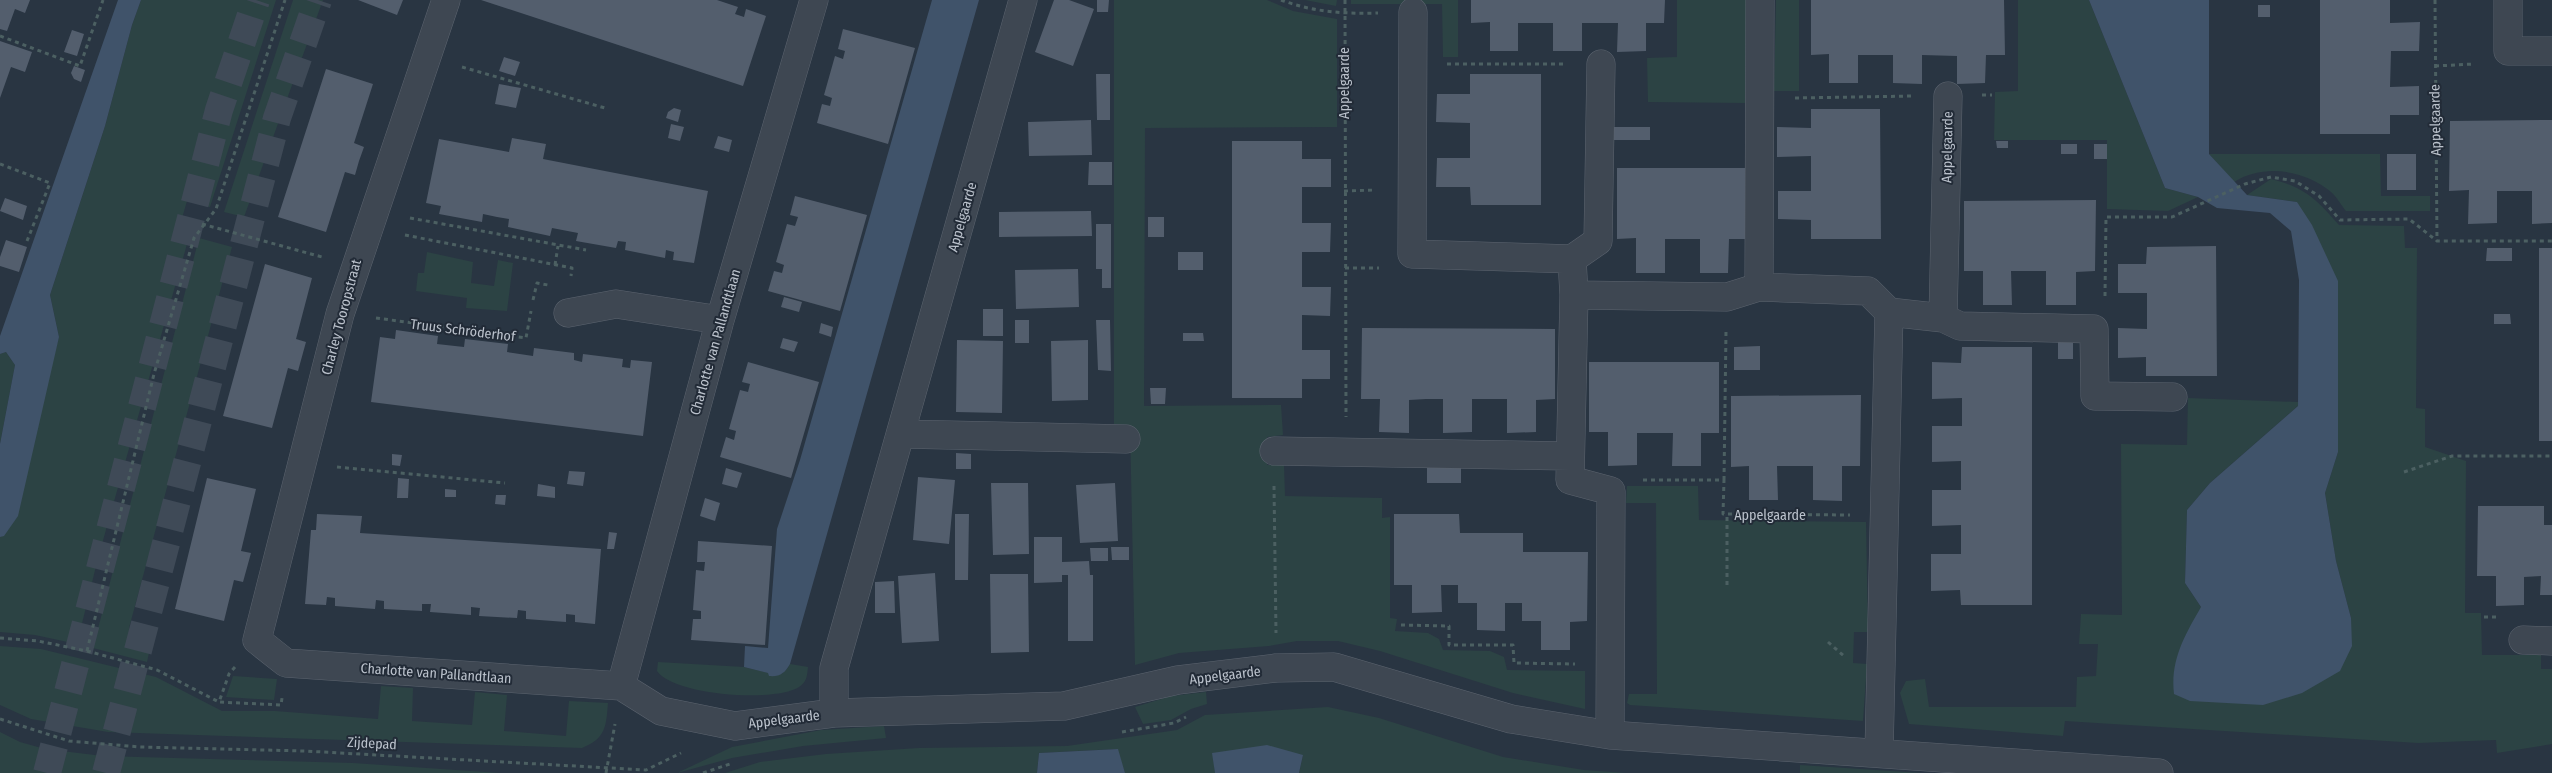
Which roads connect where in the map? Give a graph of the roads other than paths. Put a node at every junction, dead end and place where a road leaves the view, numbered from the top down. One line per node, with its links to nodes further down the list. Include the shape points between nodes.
1 (446, 0): 24 (street, Charley Tooropstraat, via 340,314 257,640)
2 (814, 0): 16 (street, Charlotte van Pallandtlaan)
3 (1023, 0): 18 (street, Appelgaarde)
4 (1760, 0): 11 (street)
5 (2508, 0): 7 (street, via 2508,51)
6 (1413, 12): 10 (street, via 1412,254)
7 (2552, 51)
8 (1601, 64): 10 (street, via 1598,241)
9 (1948, 96): 15 (street, Appelgaarde)
10 (1572, 259): 12 (street)
11 (1759, 287): 12 (street, via 1726,297); 14 (street, via 1868,291)
12 (1574, 295): 21 (street)
13 (569, 301): 16 (street, via 616,304)
14 (1889, 312): 15 (street); 29 (street)
15 (1943, 318): 17 (street, via 1960,326 2094,328 2095,396)
16 (720, 320): 25 (street, Charlotte van Pallandtlaan)
17 (2173, 397)
18 (901, 434): 19 (street); 26 (street, Appelgaarde, via 834,668)
19 (1126, 439)
20 (1274, 451): 21 (street)
21 (1570, 456): 28 (street, via 1570,480 1612,491)
22 (2522, 640): 23 (street)
23 (2552, 641)
24 (286, 662): 25 (street, Charlotte van Pallandtlaan)
25 (621, 686): 27 (street, Charlotte van Pallandtlaan, via 661,711)
26 (834, 713): 27 (street, Appelgaarde); 28 (street, Appelgaarde, via 1064,706 1178,680 1276,668 1334,667 1511,719)
27 (735, 726)
28 (1610, 736): 29 (street, Appelgaarde)
29 (1879, 753): 30 (street, Appelgaarde)
30 (2159, 773)

